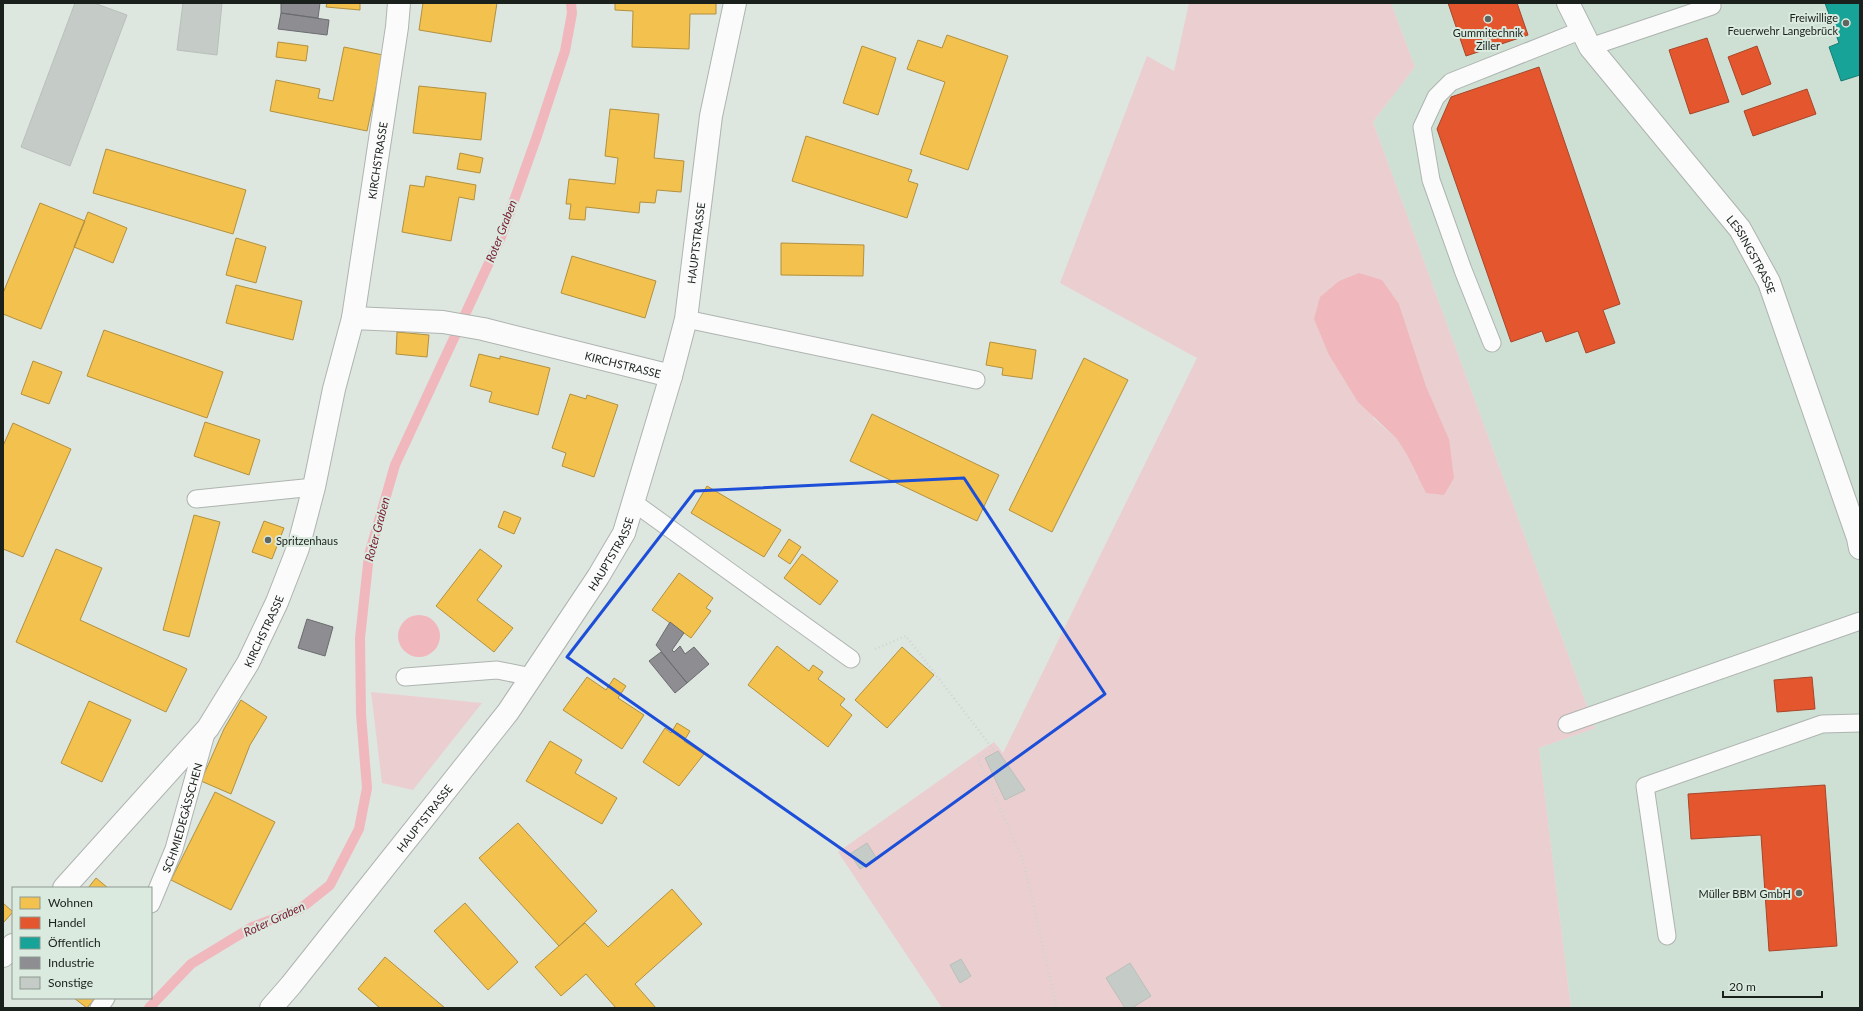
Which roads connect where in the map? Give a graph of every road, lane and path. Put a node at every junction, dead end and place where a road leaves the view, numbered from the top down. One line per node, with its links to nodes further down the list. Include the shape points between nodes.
1 (399, 3): 6 (street, KIRCHSTRASSE)
2 (735, 3): 7 (street, HAUPTSTRASSE, via 711,116)
3 (1568, 3): 5 (street, LESSINGSTRASSE)
4 (1712, 6): 5 (lane)
5 (1586, 38): 8 (lane, via 1451,82 1436,97 1422,127 1431,180); 14 (street, LESSINGSTRASSE, via 1740,229 1769,282)
6 (352, 318): 9 (street, KIRCHSTRASSE, via 443,322 483,329); 11 (street, KIRCHSTRASSE, via 334,389)
7 (686, 319): 9 (street, HAUPTSTRASSE); 10 (lane)
8 (1492, 343)
9 (671, 376): 13 (street, HAUPTSTRASSE)
10 (976, 380)
11 (314, 488): 12 (lane); 21 (street, KIRCHSTRASSE, via 298,548 276,602 248,663)
12 (196, 499)
13 (633, 502): 16 (lane); 18 (street, HAUPTSTRASSE, via 624,533)
14 (1860, 548)
15 (1860, 621): 20 (lane)
16 (851, 659): 30 (path, via 906,636 993,749 978,759 1023,860)
17 (405, 677): 18 (lane, via 497,670)
18 (532, 677): 29 (street, HAUPTSTRASSE, via 508,712 292,985)
19 (1860, 723): 24 (lane, via 1822,724 1645,786)
20 (1567, 724)
21 (208, 728): 22 (street, KIRCHSTRASSE); 23 (lane, SCHMIEDEGÄSSCHEN, via 174,849)
22 (65, 887)
23 (152, 902)
24 (1667, 936)
25 (12, 946): 26 (street)
26 (3, 956)
27 (105, 999): 28 (lane)
28 (99, 1008)
29 (271, 1008)
30 (1057, 1008)

